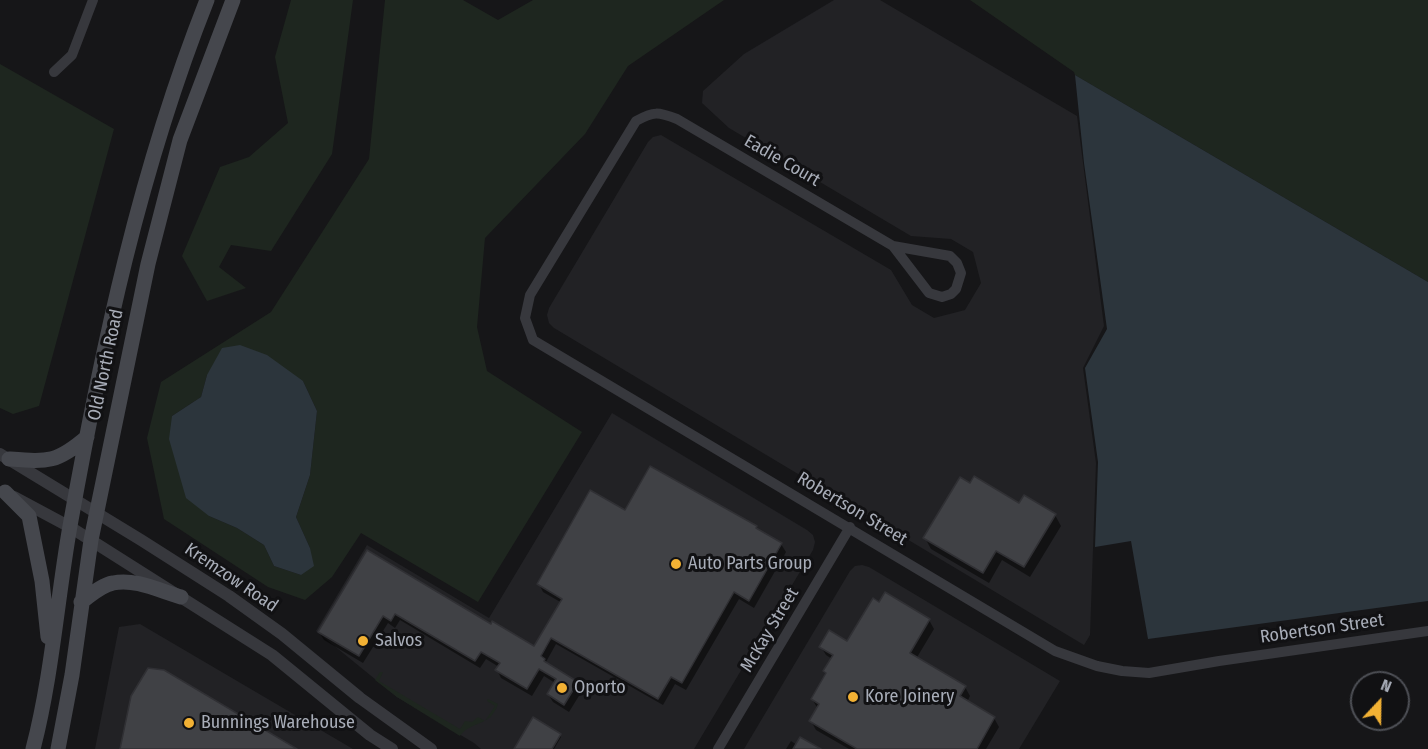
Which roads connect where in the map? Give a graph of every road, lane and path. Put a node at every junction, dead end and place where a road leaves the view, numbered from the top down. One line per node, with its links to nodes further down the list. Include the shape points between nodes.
1 (93, 0): 4 (street, via 72,55)
2 (207, 0): 7 (main road, Old North Road, via 144,187 111,318)
3 (232, 0): 11 (main road, Old North Road, via 180,140 163,203)
4 (54, 72)
5 (650, 113): 6 (street, Eadie Court, via 677,119); 13 (street, Robertson Street, via 636,121 530,295 525,318 533,339)
6 (893, 246): 6 (street, Eadie Court, via 950,256 961,273 959,284 947,296 929,292)
7 (87, 437): 8 (main road, via 56,459 36,461); 10 (main road, Old North Road)
8 (4, 456): 10 (street, Kremzow Road)
9 (2, 490): 12 (street); 18 (main road, via 30,516)
10 (75, 500): 11 (street, Kremzow Road); 12 (main road, Old North Road)
11 (96, 514): 14 (main road, Old North Road); 22 (street, Kremzow Road, via 229,596)
12 (70, 526): 14 (street); 18 (main road, Old North Road)
13 (850, 527): 17 (street, Robertson Street, via 1055,651 1122,671 1149,673); 23 (street, McKay Street)
14 (90, 540): 15 (street); 16 (main road, Old North Road)
15 (181, 597): 16 (main road, via 134,583 113,583); 21 (street, via 272,655)
16 (81, 602): 20 (main road, Old North Road)
17 (1428, 631)
18 (51, 658): 19 (main road, Old North Road)
19 (33, 749)
20 (58, 749)
21 (392, 749)
22 (431, 749)
23 (718, 749)

